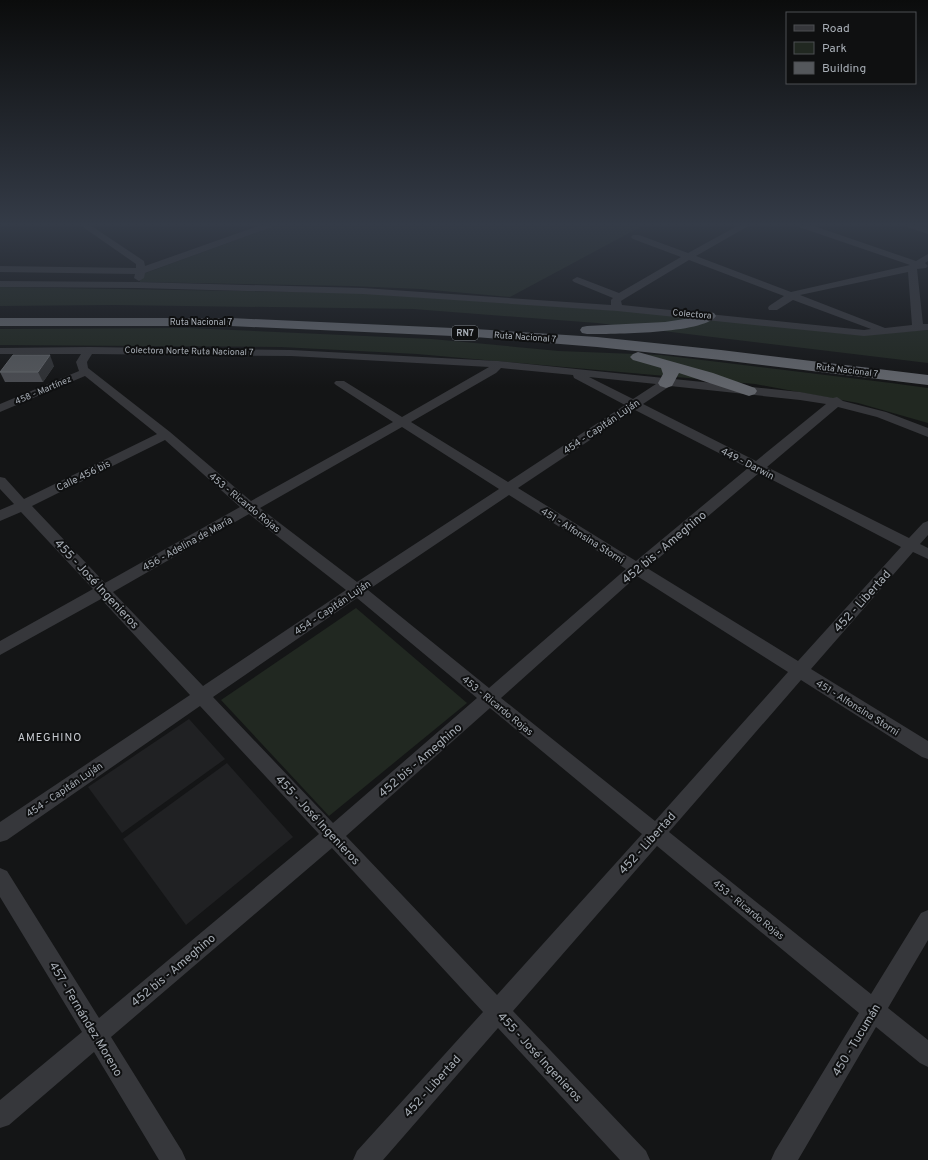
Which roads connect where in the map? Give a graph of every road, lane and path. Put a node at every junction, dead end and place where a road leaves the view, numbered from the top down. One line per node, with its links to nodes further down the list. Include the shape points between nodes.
1 (138, 279): 8 (street)
2 (650, 279): 10 (street)
3 (748, 279): 9 (street)
4 (858, 279): 9 (street)
5 (917, 279): 16 (street)
6 (577, 280): 10 (street)
7 (0, 284): 8 (street, Colectora)
8 (137, 285): 11 (street, Colectora, via 363,291)
9 (793, 296): 12 (street); 18 (street)
10 (620, 297): 11 (street, via 616,300)
11 (617, 308): 14 (street, Colectora)
12 (773, 308)
13 (0, 314): 17 (highway, Ruta Nacional 7 / RN7, via 243,314 451,322)
14 (709, 316): 17 (highway, via 668,326); 18 (street, Colectora, via 864,333)
15 (0, 322): 19 (highway, Ruta Nacional 7 / RN7, via 232,322)
16 (923, 328): 18 (street, Colectora)
17 (564, 330): 24 (highway, Ruta Nacional 7 / RN7, via 714,344)
18 (887, 332)
19 (517, 336): 23 (highway, via 610,351); 27 (highway, Ruta Nacional 7 / RN7, via 721,355)
20 (89, 350): 21 (street, Colectora Norte Ruta Nacional 7); 22 (street, Colectora Norte Ruta Nacional 7, via 283,352); 26 (street, via 81,363)
21 (0, 351)
22 (498, 364): 25 (street); 34 (street, 456 - Adelina de María, via 492,371)
23 (667, 364): 29 (highway, via 671,374); 30 (highway)
24 (928, 370)
25 (569, 371): 29 (street); 32 (street, 449 - Darwin)
26 (86, 372): 33 (street, 458 - Martínez); 36 (street, 453 - Ricardo Rojas)
27 (928, 380)
28 (340, 383): 34 (street, 451 - Alfonsina Storni)
29 (666, 383): 30 (street); 32 (street, 454 - Capitán Luján)
30 (749, 391): 31 (street)
31 (837, 401): 35 (street, via 883,415); 37 (street, 452 bis - Ameghino)
32 (633, 404): 37 (street, 449 - Darwin); 39 (street, 454 - Capitán Luján)
33 (0, 408)
34 (404, 422): 39 (street, 451 - Alfonsina Storni); 41 (street, 456 - Adelina de María)
35 (928, 433)
36 (166, 435): 40 (street, Calle 456 bis); 41 (street, 453 - Ricardo Rojas)
37 (758, 468): 44 (street, 449 - Darwin); 46 (street, 452 bis - Ameghino)
38 (0, 481): 40 (street, 455 - José Ingenieros)
39 (509, 489): 46 (street, 451 - Alfonsina Storni); 47 (street, 454 - Capitán Luján)
40 (23, 505): 42 (street, Calle 456 bis); 48 (street, 455 - José Ingenieros)
41 (250, 508): 47 (street, 453 - Ricardo Rojas); 48 (street, 456 - Adelina de María)
42 (0, 516)
43 (928, 526): 44 (street, 452 - Libertad)
44 (911, 546): 45 (street, 449 - Darwin); 50 (street, 452 - Libertad)
45 (928, 554)
46 (637, 568): 50 (street, 451 - Alfonsina Storni); 52 (street, 452 bis - Ameghino)
47 (357, 590): 51 (street, 454 - Capitán Luján); 52 (street, 453 - Ricardo Rojas)
48 (103, 591): 49 (street, 456 - Adelina de María); 51 (street, 455 - José Ingenieros)
49 (0, 649)
50 (800, 671): 53 (street, 451 - Alfonsina Storni); 55 (street, 452 - Libertad)
51 (202, 695): 54 (street, 454 - Capitán Luján); 56 (street, 455 - José Ingenieros)
52 (490, 699): 55 (street, 453 - Ricardo Rojas); 56 (street, 452 bis - Ameghino)
53 (928, 751)
54 (0, 833)
55 (656, 833): 59 (street, 453 - Ricardo Rojas); 60 (street, 452 - Libertad)
56 (332, 836): 60 (street, 455 - José Ingenieros); 61 (street, 452 bis - Ameghino)
57 (0, 878): 61 (street, 457 - Fernández Moreno)
58 (928, 920): 59 (street, 450 - Tucumán)
59 (874, 1011): 62 (street, 453 - Ricardo Rojas); 67 (street, 450 - Tucumán)
60 (498, 1012): 65 (street, 452 - Libertad); 66 (street, 455 - José Ingenieros)
61 (96, 1035): 63 (street, 452 bis - Ameghino); 64 (street, 457 - Fernández Moreno)
62 (928, 1055)
63 (0, 1116)
64 (173, 1160)
65 (366, 1160)
66 (637, 1160)
67 (784, 1160)

